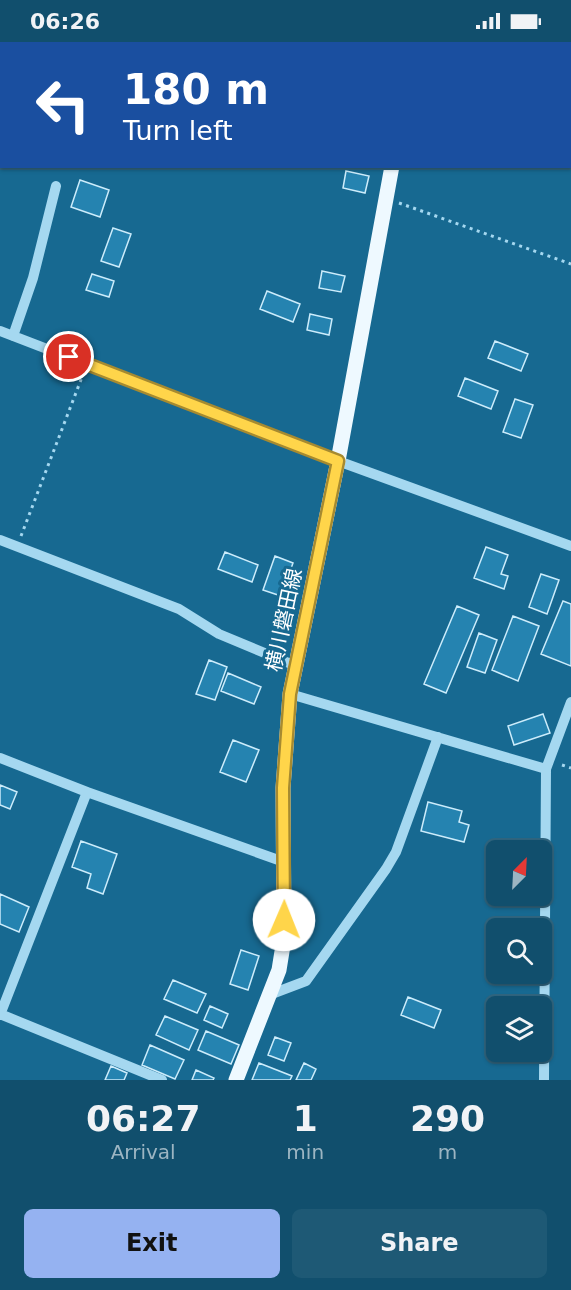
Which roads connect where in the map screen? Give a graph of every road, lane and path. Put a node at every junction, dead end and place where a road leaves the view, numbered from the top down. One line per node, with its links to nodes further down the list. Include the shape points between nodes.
1 (392, 168): 3 (main road, 横川磐田線)
2 (56, 186): 6 (street, via 33,278)
3 (386, 198): 4 (path); 8 (main road, 横川磐田線)
4 (571, 264)
5 (0, 331): 6 (street)
6 (13, 336): 7 (street)
7 (87, 364): 8 (street); 11 (path)
8 (338, 461): 10 (street); 12 (main road, 横川磐田線)
9 (0, 540): 11 (street)
10 (571, 546)
11 (17, 547): 12 (street, via 179,609 219,634)
12 (296, 666): 13 (main road, 横川磐田線)
13 (290, 694): 15 (street); 19 (main road, 横川磐田線, via 283,788)
14 (571, 702): 17 (street)
15 (438, 737): 17 (street); 20 (street, via 396,852 386,869 306,981)
16 (0, 758): 18 (street)
17 (546, 769): 24 (street)
18 (87, 792): 19 (street); 21 (street)
19 (284, 862): 20 (main road, 横川磐田線, via 284,939 279,970)
20 (269, 995): 23 (main road, 横川磐田線)
21 (0, 1015): 22 (street)
22 (162, 1080)
23 (236, 1080)
24 (544, 1080)

